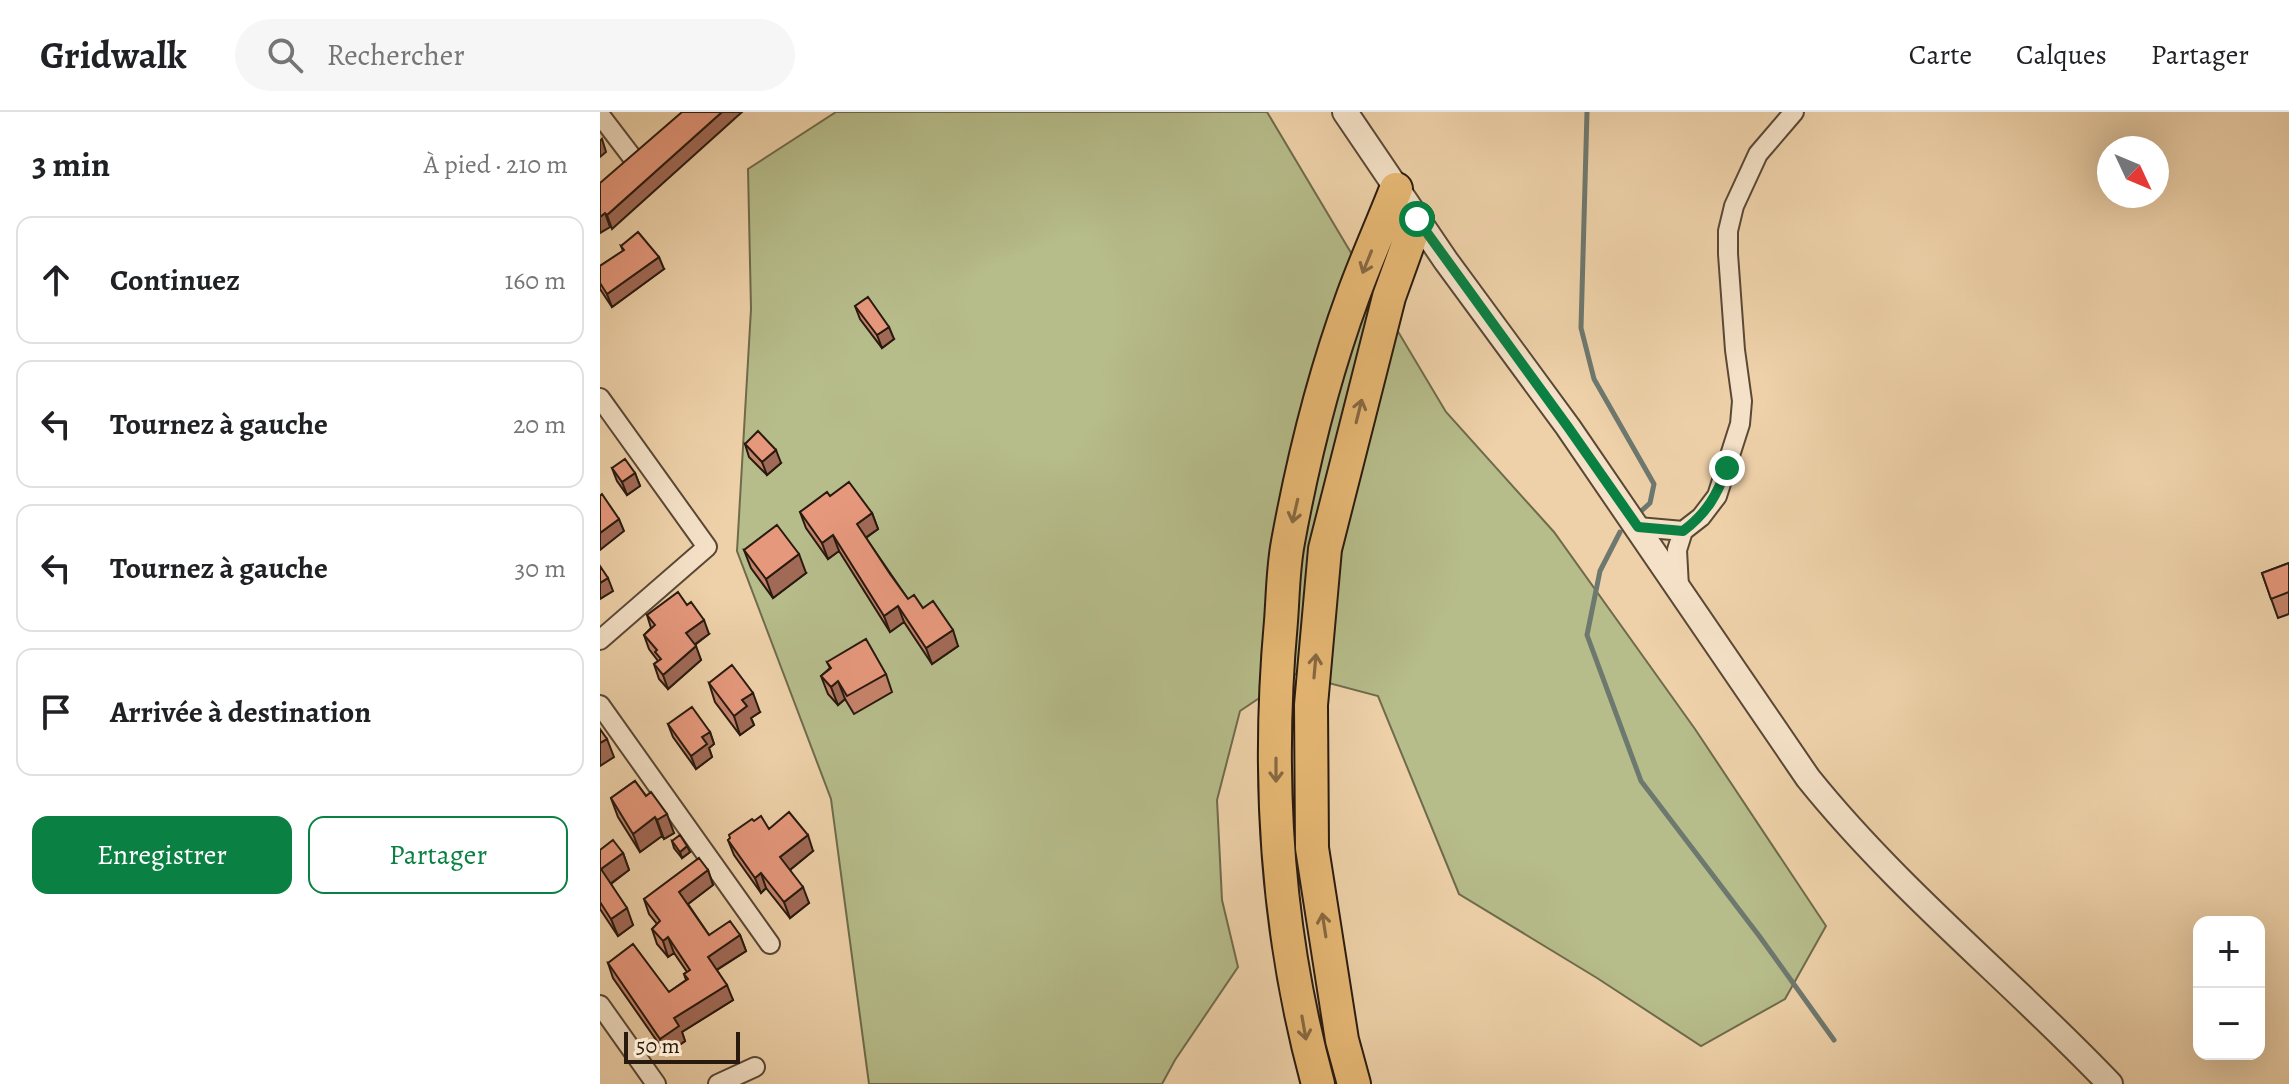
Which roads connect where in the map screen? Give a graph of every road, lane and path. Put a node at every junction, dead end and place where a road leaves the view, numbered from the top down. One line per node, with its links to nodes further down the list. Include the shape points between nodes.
1 (1345, 112): 5 (street)
2 (1794, 112): 9 (street, via 1758,154 1734,206 1728,254 1740,424 1717,496)
3 (600, 115): 4 (street)
4 (632, 157)
5 (1396, 189): 6 (street); 18 (highway, one-way to 18, via 1353,297 1318,409 1288,544 1276,677 1275,831 1290,946)
6 (1417, 219): 8 (street); 19 (highway, one-way to 6, via 1342,1040 1312,848 1311,705 1325,549 1389,297)
7 (600, 398): 11 (street, via 707,547)
8 (1638, 527): 9 (street); 10 (street)
9 (1683, 531): 10 (street, via 1677,550)
10 (1679, 587): 20 (street, via 1842,820)
11 (600, 640)
12 (600, 705): 13 (street)
13 (770, 944)
14 (600, 1005): 16 (street)
15 (755, 1067): 17 (street)
16 (656, 1084)
17 (718, 1084)
18 (1318, 1084)
19 (1354, 1084)
20 (2110, 1084)

